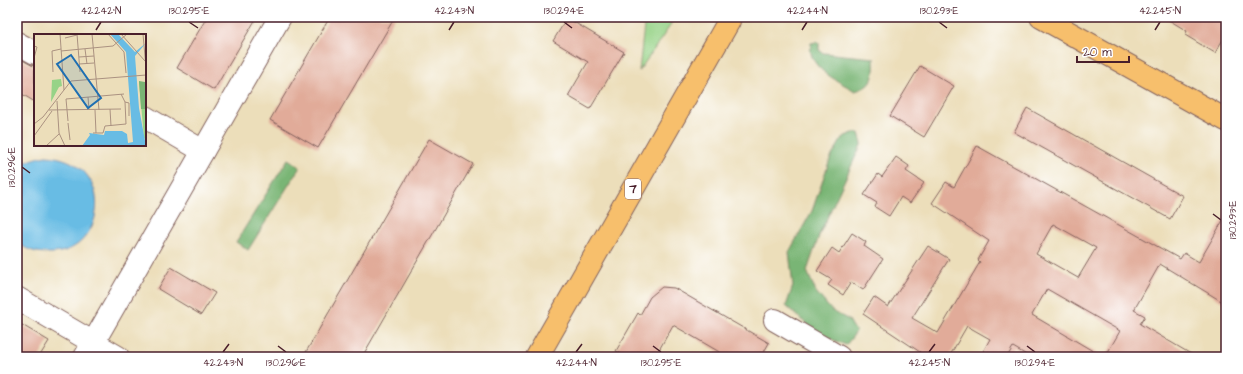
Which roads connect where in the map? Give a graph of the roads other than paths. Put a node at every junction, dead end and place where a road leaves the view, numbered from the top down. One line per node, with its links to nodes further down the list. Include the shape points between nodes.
1 (280, 17): 8 (street)
2 (1041, 17): 7 (main road)
3 (730, 18): 13 (main road, 7)
4 (17, 43): 5 (street)
5 (34, 52)
6 (146, 119): 8 (street)
7 (1226, 120)
8 (203, 151): 11 (street)
9 (17, 298): 11 (street)
10 (774, 320): 14 (street)
11 (89, 350): 12 (street)
12 (118, 357)
13 (537, 357)
14 (839, 357)

